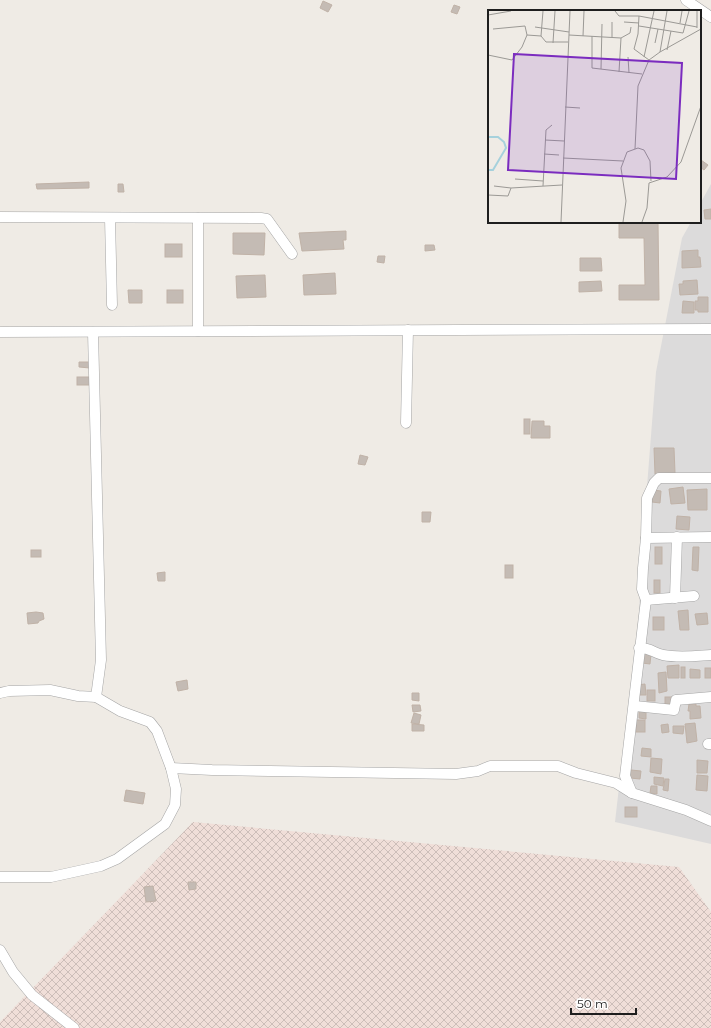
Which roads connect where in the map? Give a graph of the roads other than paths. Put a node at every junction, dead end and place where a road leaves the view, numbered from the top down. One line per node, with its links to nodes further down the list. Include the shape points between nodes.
1 (686, 0): 2 (street)
2 (701, 10)
3 (701, 10): 4 (street)
4 (711, 17)
5 (0, 217): 6 (street)
6 (110, 218): 7 (street); 9 (street)
7 (198, 218): 8 (street, via 267,219); 12 (street)
8 (292, 254)
9 (112, 305)
10 (711, 329): 11 (street)
11 (408, 330): 12 (street); 15 (street)
12 (198, 331): 14 (street)
13 (0, 332): 14 (street)
14 (93, 332): 26 (street, via 101,660)
15 (406, 423)
16 (711, 478): 19 (street, via 659,478 647,498)
17 (677, 537): 18 (street); 19 (street); 21 (street)
18 (711, 537)
19 (646, 538): 22 (street, via 642,589)
20 (694, 596): 21 (street)
21 (675, 598): 22 (street)
22 (646, 600): 23 (street)
23 (639, 648): 24 (street, via 650,648 661,655); 28 (street)
24 (711, 655)
25 (0, 693): 26 (street, via 50,690)
26 (96, 697): 29 (street, via 120,711 150,722 157,731)
27 (711, 697): 28 (street, via 676,700 674,710)
28 (635, 706): 30 (street)
29 (171, 768): 31 (street, via 456,774 478,771 490,766 546,765 558,766); 34 (street, via 176,789 175,805 165,824 117,859 101,866 51,877)
30 (625, 776): 31 (street); 32 (street)
31 (616, 783): 32 (street)
32 (632, 793): 33 (street, via 686,810)
33 (711, 821)
34 (0, 877)
35 (0, 950): 36 (street, via 13,972 32,995)
36 (74, 1028)

